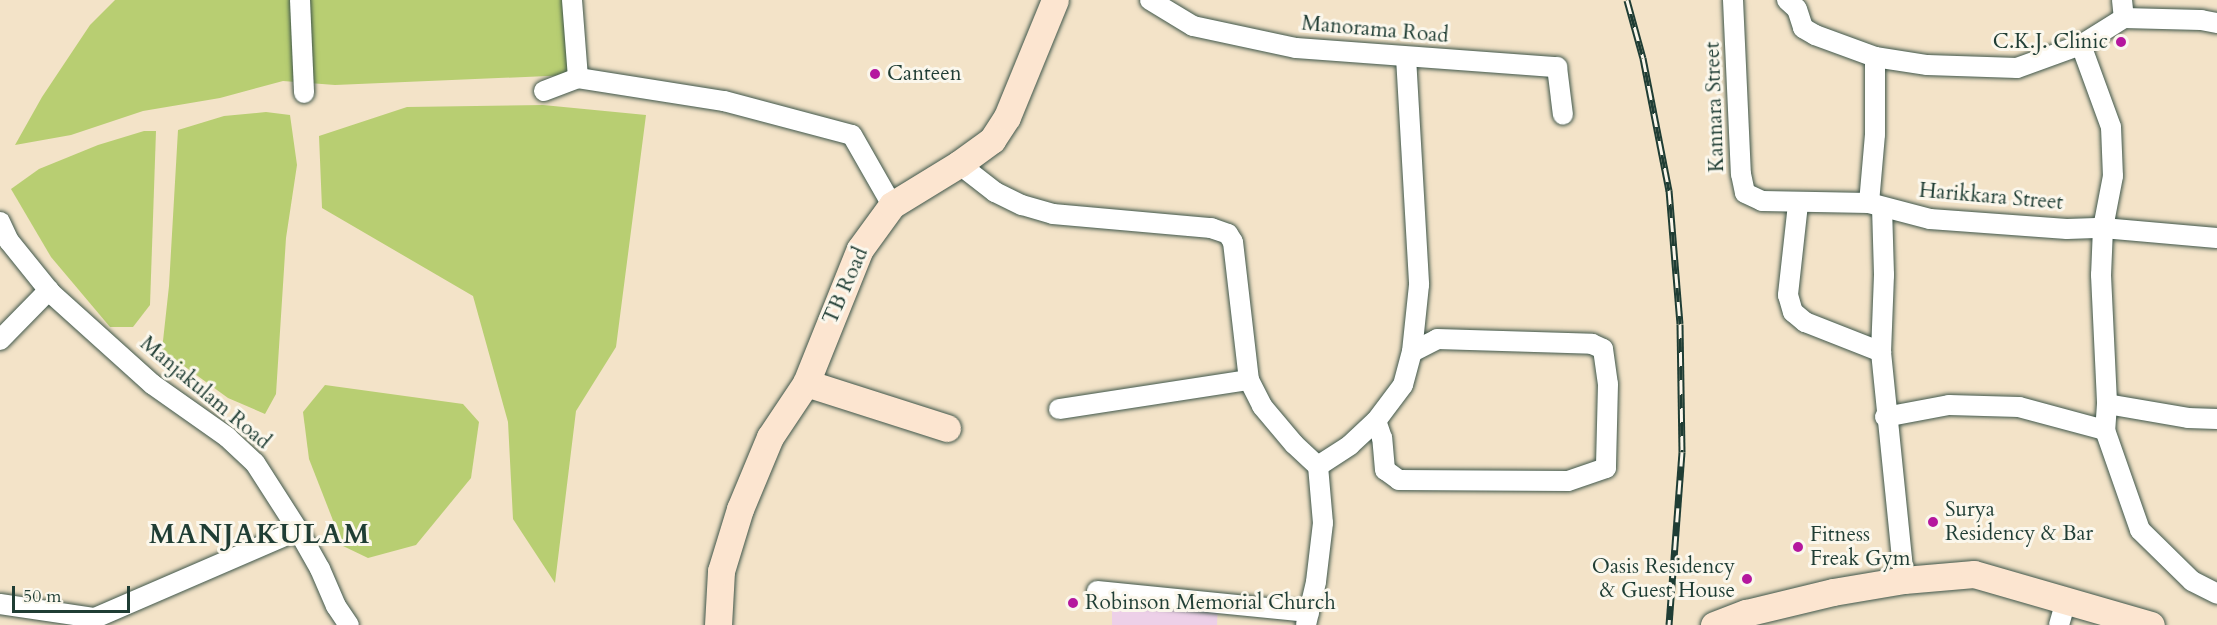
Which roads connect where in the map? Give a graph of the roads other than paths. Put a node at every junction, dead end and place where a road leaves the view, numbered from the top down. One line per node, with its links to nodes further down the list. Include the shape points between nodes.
1 (300, 0): 14 (street)
2 (572, 0): 12 (street)
3 (1055, 0): 16 (main road, TB Road, via 1001,128 992,140)
4 (1150, 0): 10 (street, Manorama Road, via 1193,26 1296,48)
5 (1733, 0): 17 (street, Kannara Street, via 1741,174 1745,193)
6 (1787, 0): 11 (street, via 1797,9 1808,32)
7 (2123, 9): 8 (street); 9 (street)
8 (2217, 23)
9 (2081, 45): 11 (street, via 2017,68 1928,65); 22 (street, via 2111,127 2114,176)
10 (1406, 57): 15 (street, Manorama Road, via 1557,67); 26 (street, via 1419,285)
11 (1875, 57): 20 (street)
12 (578, 78): 13 (street); 19 (street, via 724,101 852,135)
13 (544, 91)
14 (304, 93)
15 (1563, 115)
16 (959, 164): 19 (main road, TB Road); 28 (street, via 995,192 1022,206 1053,214 1211,228 1228,234 1233,242)
17 (1762, 201): 18 (street, Harikkara Street)
18 (1798, 204): 20 (street, Harikkara Street); 27 (street, via 1788,295 1793,312 1805,322)
19 (892, 205): 29 (main road, TB Road, via 860,249)
20 (1875, 205): 22 (street, Harikkara Street, via 1930,219); 27 (street, via 1884,275)
21 (0, 222): 24 (street, Manjakulam Road, via 9,241)
22 (2103, 228): 23 (street, Harikkara Street); 30 (street, via 2101,275)
23 (2217, 238)
24 (49, 290): 25 (street); 38 (street, Manjakulam Road, via 152,384 227,437 255,463)
25 (0, 340)
26 (1412, 352): 34 (street, via 1403,385); 34 (street, via 1437,339 1592,344 1603,349 1608,384 1606,468 1568,481 1399,480 1385,471)
27 (1881, 352): 32 (street)
28 (1249, 380): 31 (street); 37 (street, via 1262,406)
29 (806, 383): 35 (main road); 46 (main road, TB Road, via 770,437 740,509 721,571)
30 (2108, 404): 33 (street); 36 (street)
31 (1059, 409)
32 (1885, 417): 36 (street, via 1948,405 2019,407); 39 (street)
33 (2217, 419)
34 (1376, 421): 37 (street, via 1350,445)
35 (947, 428)
36 (2105, 430): 41 (street, via 2139,530 2192,581)
37 (1318, 466): 44 (street, via 1323,524)
38 (298, 530): 42 (street, via 95,618); 45 (street, Manjakulam Road)
39 (1904, 580): 43 (main road, via 1974,573); 47 (main road, via 1746,613)
40 (1098, 591): 44 (street)
41 (2217, 594)
42 (0, 604)
43 (2062, 612): 48 (main road)
44 (1307, 618)
45 (349, 625)
46 (718, 625)
47 (1714, 625)
48 (2151, 625)

